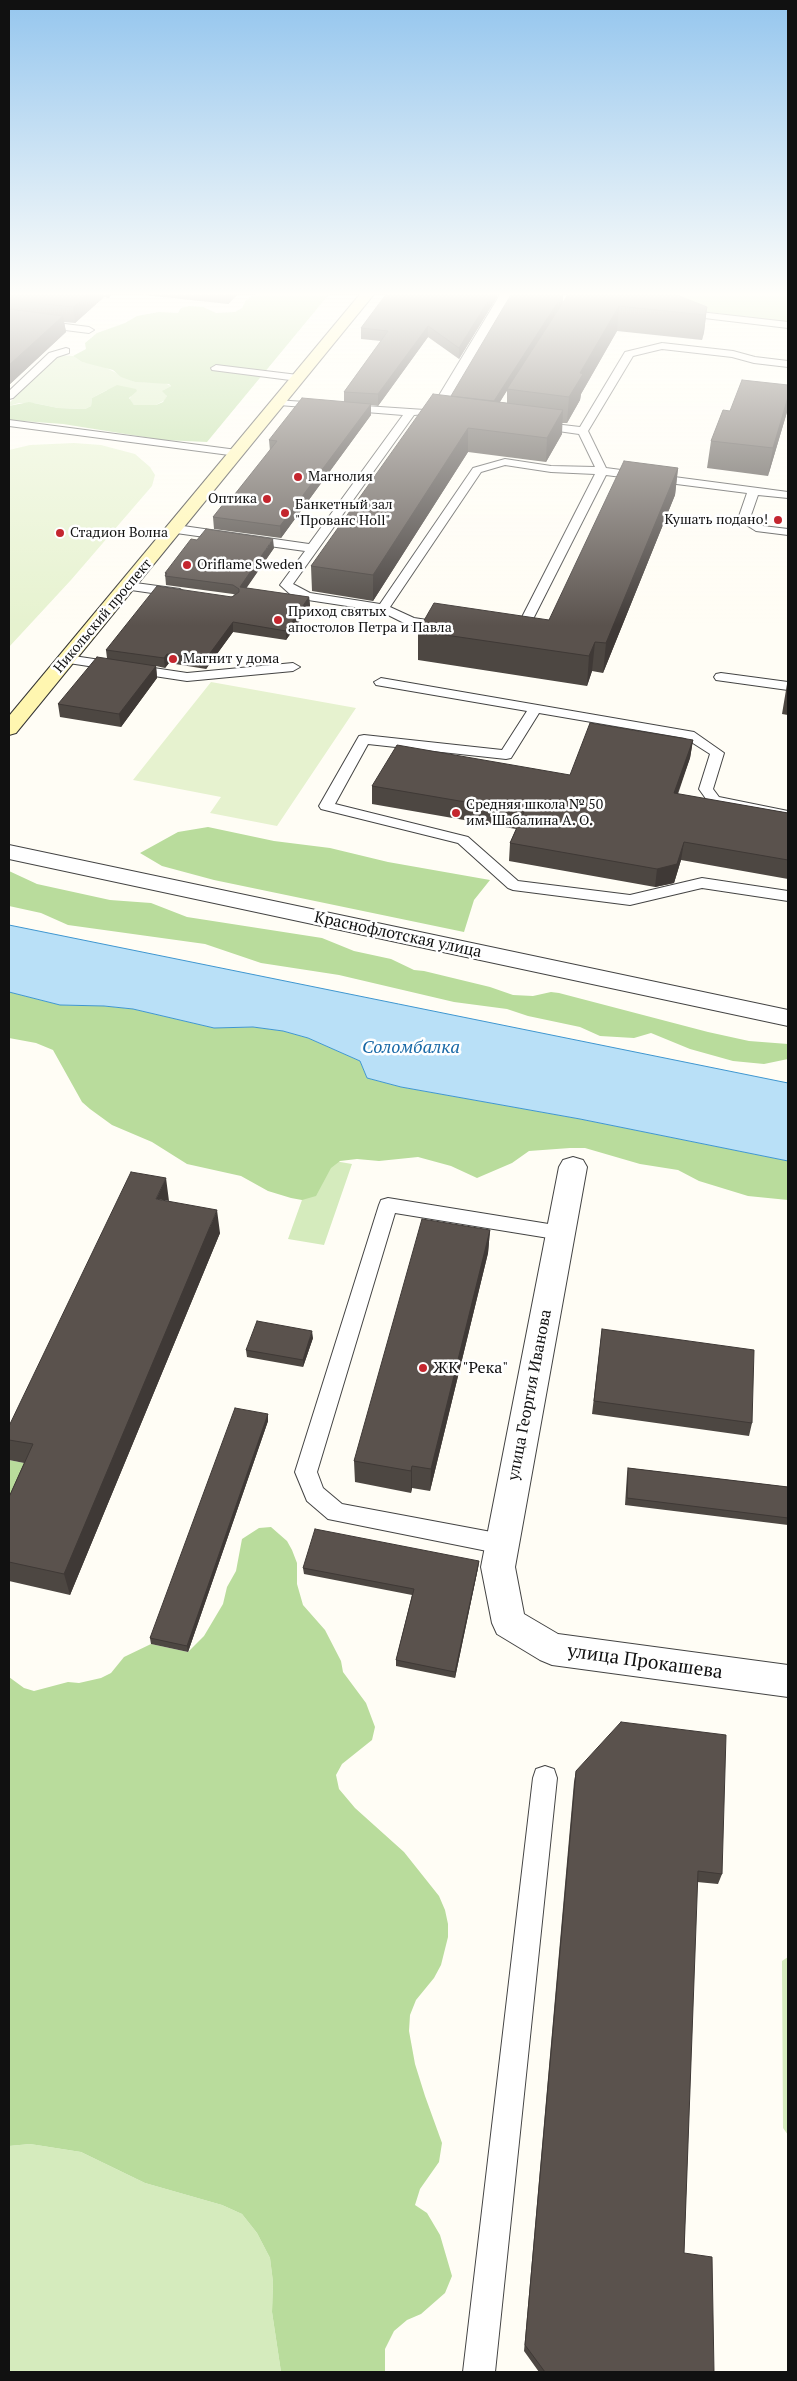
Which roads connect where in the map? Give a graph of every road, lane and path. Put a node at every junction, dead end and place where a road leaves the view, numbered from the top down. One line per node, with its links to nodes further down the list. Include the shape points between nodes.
1 (277, 404): 10 (main road, Никольский проспект)
2 (301, 404): 5 (lane)
3 (446, 404): 6 (street)
4 (599, 404): 9 (lane)
5 (411, 411): 6 (lane); 16 (lane)
6 (441, 413)
7 (9, 423): 10 (lane)
8 (526, 423): 9 (lane)
9 (583, 431): 11 (lane)
10 (236, 453): 14 (main road, Никольский проспект)
11 (602, 470): 12 (lane); 19 (lane, via 505,462 477,470); 21 (lane, via 524,625)
12 (754, 490): 13 (lane); 15 (lane, via 744,519 760,529)
13 (788, 495)
14 (176, 529): 16 (lane); 17 (main road, Никольский проспект)
15 (788, 532)
16 (312, 548): 19 (lane, via 286,585 308,596)
17 (128, 586): 18 (lane); 22 (main road, Никольский проспект)
18 (196, 595)
19 (383, 608): 20 (lane, via 410,621)
20 (459, 628)
21 (498, 634)
22 (67, 659): 23 (lane, via 187,677); 28 (main road, Никольский проспект)
23 (293, 667)
24 (721, 676): 26 (lane)
25 (381, 682): 27 (lane)
26 (788, 686)
27 (536, 708): 29 (lane, via 689,734 717,753 706,788 714,800); 31 (lane, via 506,754 364,739 326,806 463,840 513,885 630,900 702,884)
28 (9, 729)
29 (788, 815)
30 (9, 852): 32 (street, Краснофлотская улица)
31 (788, 896)
32 (788, 1018)
33 (573, 1167): 34 (street, улица Георгия Иванова)
34 (561, 1233): 35 (street, улица Георгия Иванова); 35 (lane, via 388,1205 306,1472 315,1494 336,1512)
35 (502, 1544): 36 (street, улица Георгия Иванова, via 498,1566)
36 (509, 1623): 37 (street, улица Прокашева, via 552,1649)
37 (788, 1681)
38 (545, 1778): 39 (lane)
39 (480, 2372)

